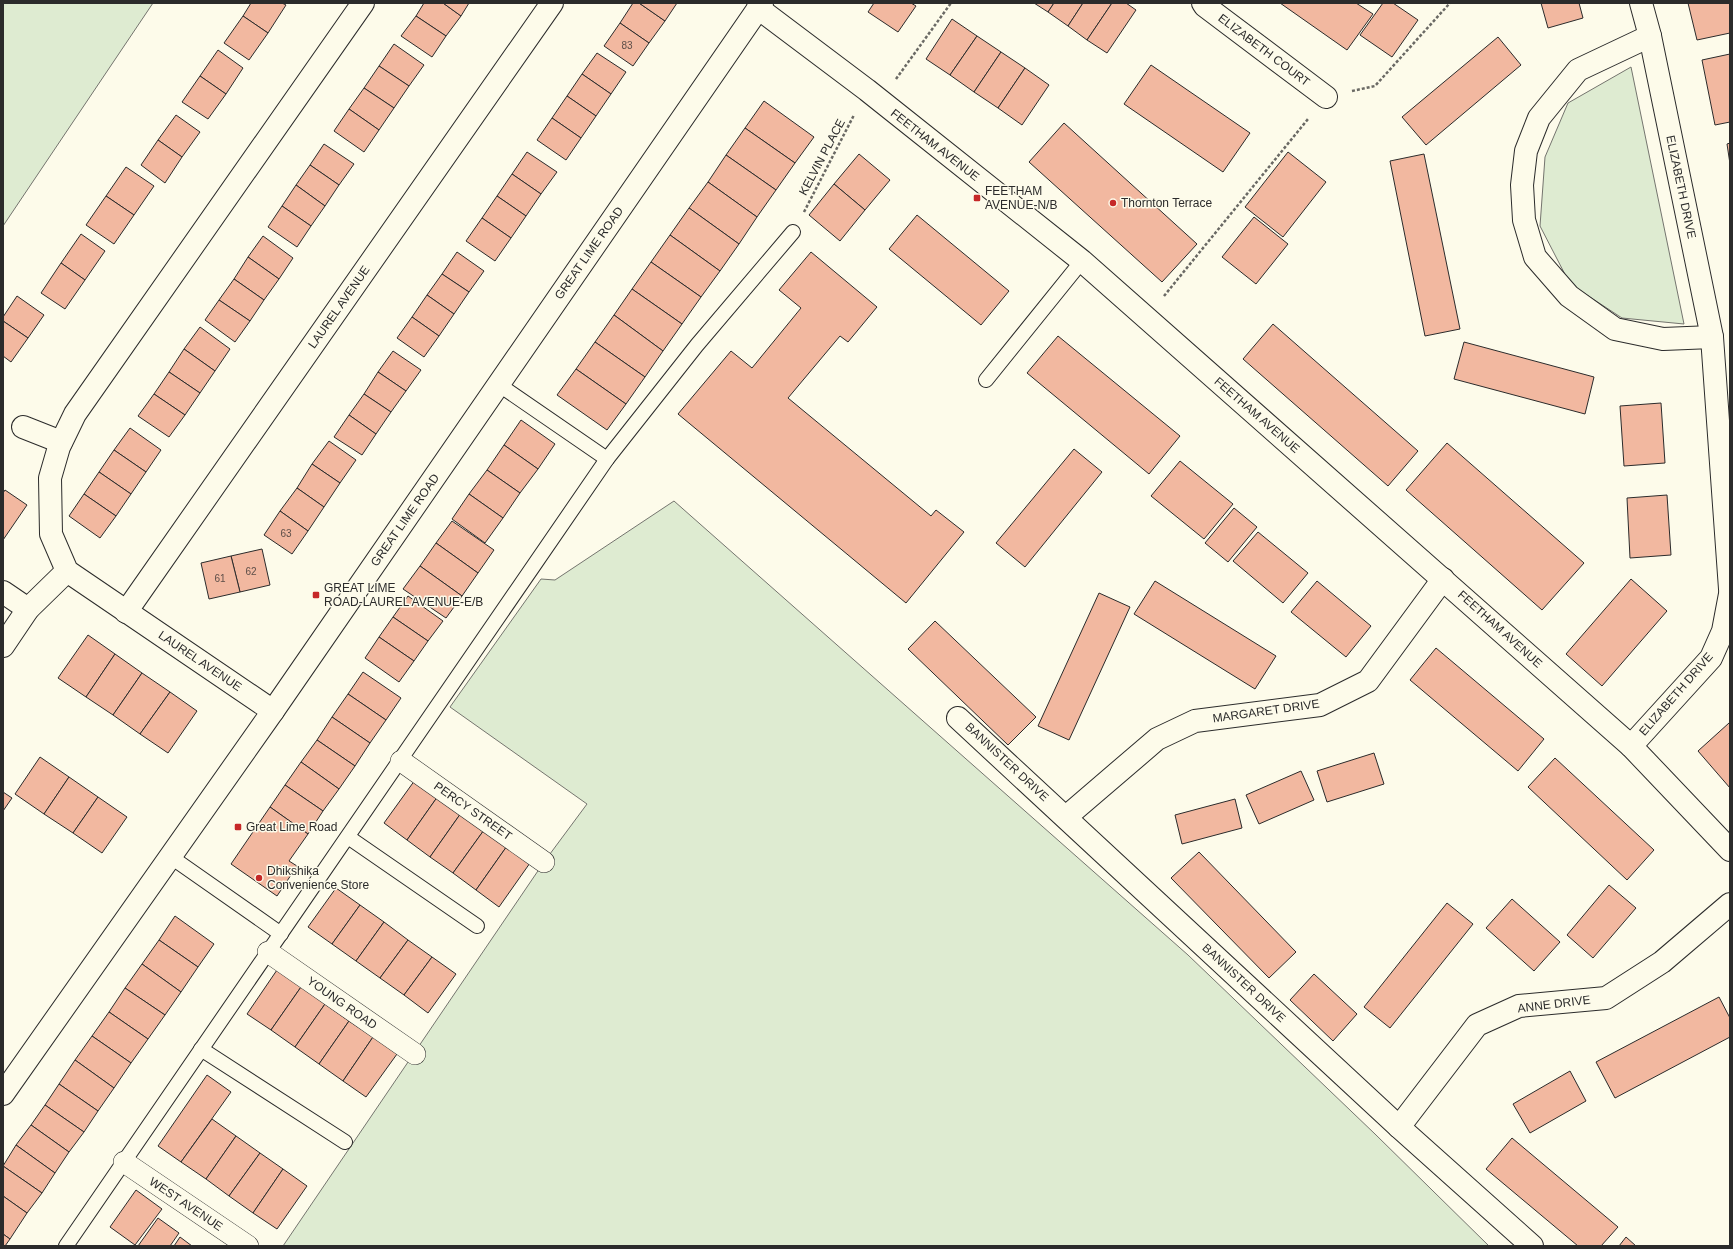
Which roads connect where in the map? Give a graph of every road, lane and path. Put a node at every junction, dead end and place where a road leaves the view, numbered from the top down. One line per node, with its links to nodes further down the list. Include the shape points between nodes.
1 (363, 3): 18 (street, via 75,414)
2 (552, 3): 26 (street, LAUREL AVENUE)
3 (950, 3): 9 (path, KELVIN PLACE)
4 (1203, 3): 10 (street, ELIZABETH COURT)
5 (1450, 3): 10 (path, via 1375,86)
6 (1641, 3): 8 (street, ELIZABETH DRIVE)
7 (760, 5): 9 (street, FEETHAM AVENUE); 16 (street, GREAT LIME ROAD)
8 (1650, 36): 14 (street, ELIZABETH DRIVE); 14 (street, via 1578,70 1539,118 1526,151 1522,185 1524,220 1535,258 1569,296 1615,329 1663,339)
9 (874, 95): 11 (path, KELVIN PLACE); 12 (street, FEETHAM AVENUE)
10 (1326, 97): 13 (path)
11 (793, 232): 19 (lane, via 697,345)
12 (1082, 261): 13 (street, FEETHAM AVENUE); 15 (lane)
13 (1147, 317): 21 (street, FEETHAM AVENUE)
14 (1712, 337): 22 (street, ELIZABETH DRIVE)
15 (986, 380)
16 (498, 384): 19 (lane); 28 (street, GREAT LIME ROAD)
17 (23, 427): 18 (street)
18 (61, 442): 20 (street, via 50,478 51,534)
19 (608, 459): 31 (lane)
20 (67, 571): 25 (street); 26 (street, LAUREL AVENUE)
21 (1443, 579): 30 (street, FEETHAM AVENUE); 32 (street, MARGARET DRIVE, via 1368,682 1320,705 1195,721 1157,739)
22 (1730, 589)
23 (3, 592): 25 (street)
24 (1730, 594): 30 (street, ELIZABETH DRIVE, via 1723,631 1711,658)
25 (28, 609): 27 (street)
26 (126, 612): 28 (street, LAUREL AVENUE)
27 (3, 646)
28 (273, 711): 35 (street, GREAT LIME ROAD)
29 (958, 718): 32 (street, BANNISTER DRIVE)
30 (1631, 746): 34 (street, FEETHAM AVENUE)
31 (401, 761): 33 (lane); 36 (street, PERCY STREET)
32 (1066, 817): 44 (street, BANNISTER DRIVE)
33 (348, 837): 38 (lane); 39 (lane)
34 (1730, 850)
35 (171, 857): 39 (lane); 43 (street, GREAT LIME ROAD)
36 (544, 862)
37 (1730, 904): 44 (street, ANNE DRIVE, via 1662,962 1606,998 1519,1006 1477,1025)
38 (477, 926)
39 (281, 934): 40 (lane)
40 (268, 952): 41 (lane); 42 (street, YOUNG ROAD)
41 (201, 1049): 45 (lane); 46 (lane)
42 (415, 1054)
43 (3, 1094)
44 (1399, 1127): 49 (street, BANNISTER DRIVE)
45 (345, 1142)
46 (124, 1162): 47 (lane); 48 (street, WEST AVENUE)
47 (66, 1246)
48 (248, 1246)
49 (1532, 1246)

